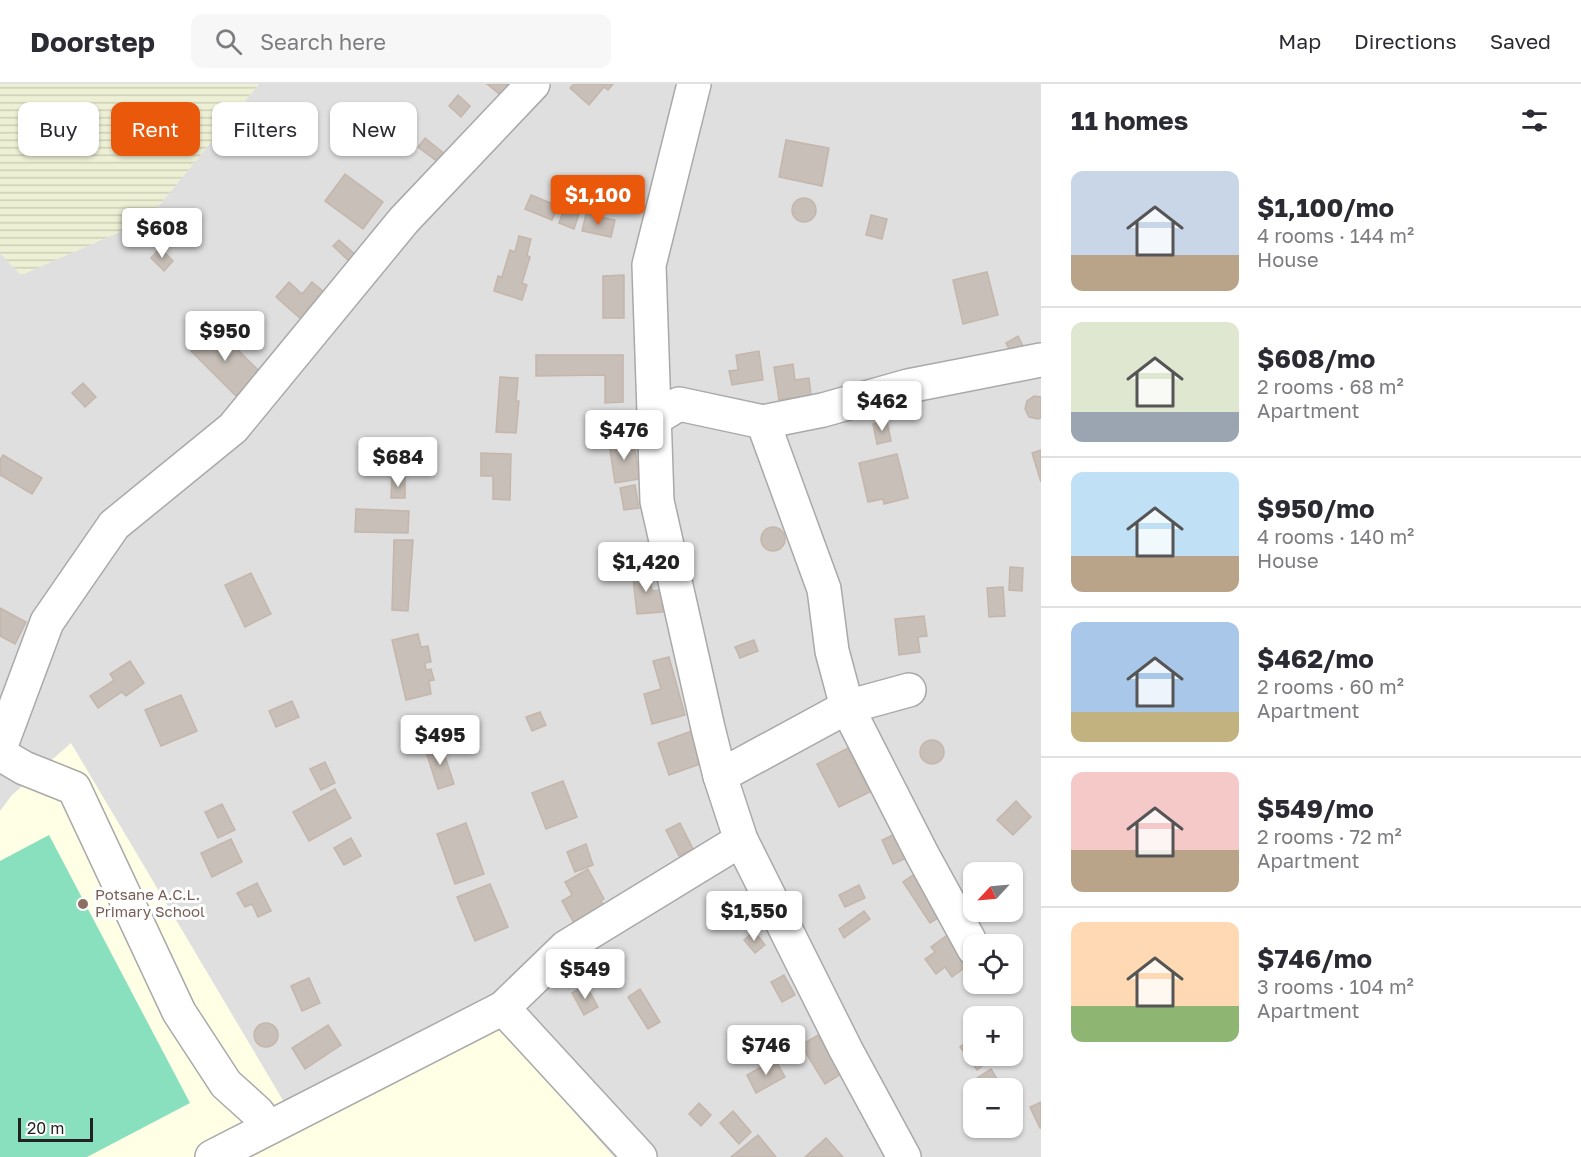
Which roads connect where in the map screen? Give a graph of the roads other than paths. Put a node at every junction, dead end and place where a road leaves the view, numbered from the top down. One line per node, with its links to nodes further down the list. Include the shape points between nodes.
1 (533, 84): 8 (street, via 404,220 233,428 114,525 47,622)
2 (694, 84): 4 (street, via 649,265)
3 (1041, 360): 5 (street, via 908,386)
4 (654, 419): 5 (street, via 679,404); 10 (street, via 657,501)
5 (763, 423): 7 (street, via 824,588 832,651)
6 (909, 690): 7 (street)
7 (847, 707): 10 (street); 12 (street)
8 (0, 748)
9 (0, 754): 14 (street, via 74,788 179,1012 226,1084)
10 (720, 776): 11 (street)
11 (741, 840): 13 (street, via 566,947); 17 (street)
12 (966, 934)
13 (503, 1008): 14 (street); 16 (street)
14 (268, 1127): 15 (street)
15 (212, 1157)
16 (640, 1157)
17 (904, 1157)

